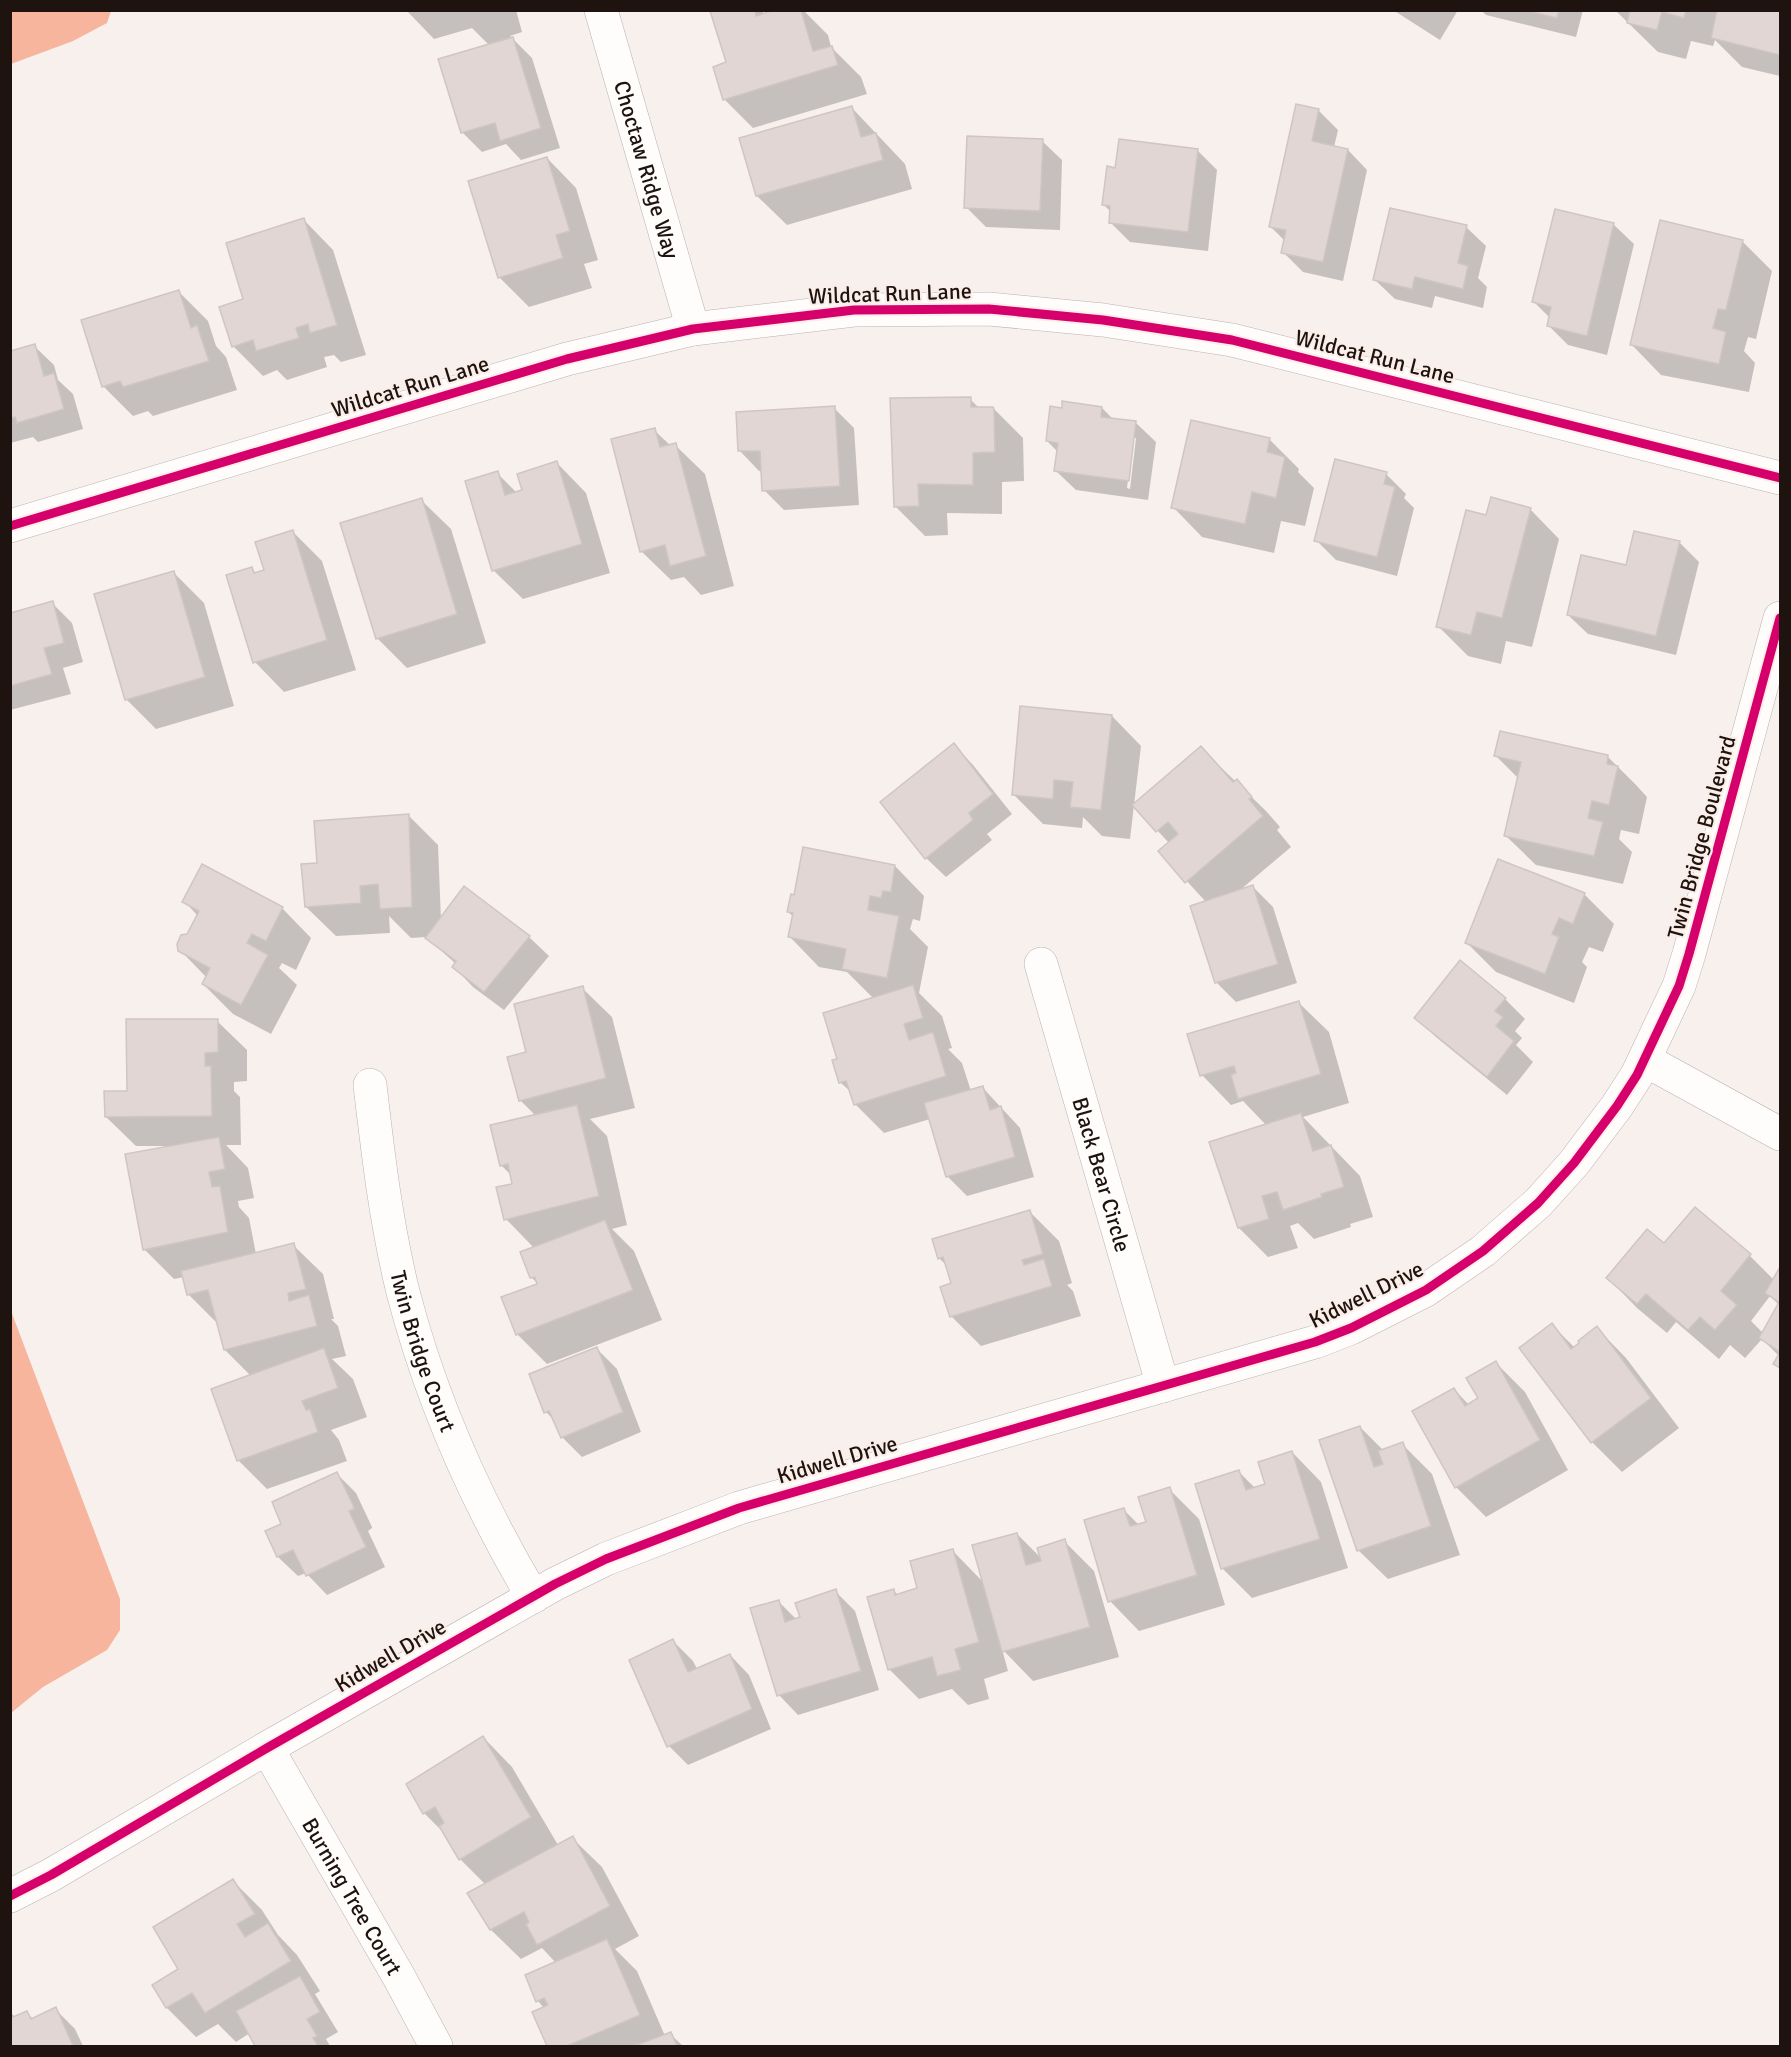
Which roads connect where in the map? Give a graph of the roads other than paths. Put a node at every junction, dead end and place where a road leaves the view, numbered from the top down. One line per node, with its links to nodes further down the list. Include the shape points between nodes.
1 (601, 10): 2 (street, Choctaw Ridge Way)
2 (693, 329): 3 (street, Wildcat Run Lane, via 854,310 989,309 1103,320 1232,340); 4 (street, Wildcat Run Lane, via 567,359)
3 (1780, 478)
4 (10, 526)
5 (1780, 618): 7 (street, Twin Bridge Boulevard, via 1689,954 1679,986)
6 (1041, 964): 10 (street, Black Bear Circle)
7 (1645, 1060): 9 (street); 10 (street, Kidwell Drive, via 1617,1106 1538,1203 1453,1272 1351,1328)
8 (370, 1085): 11 (street, Twin Bridge Court, via 389,1228 428,1374 469,1479)
9 (1780, 1134)
10 (1163, 1386): 11 (street, Kidwell Drive, via 740,1508 606,1559)
11 (533, 1597): 12 (street, Kidwell Drive)
12 (267, 1748): 13 (street, Kidwell Drive); 14 (street, Burning Tree Court)
13 (10, 1896)
14 (435, 2046)

